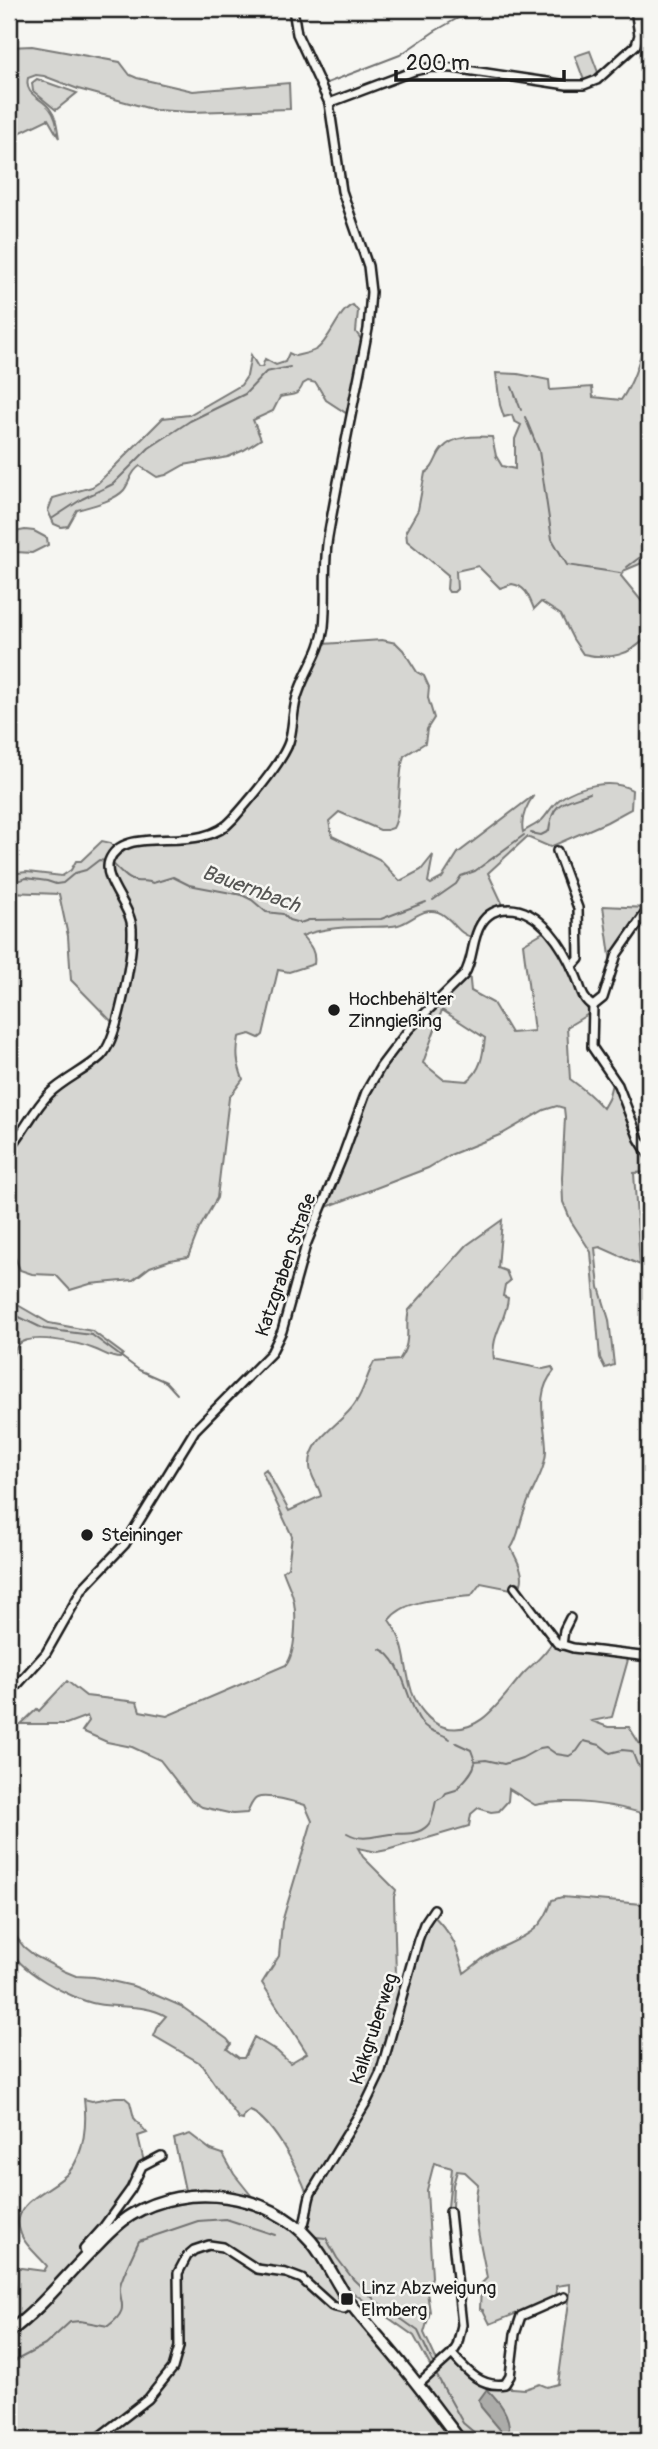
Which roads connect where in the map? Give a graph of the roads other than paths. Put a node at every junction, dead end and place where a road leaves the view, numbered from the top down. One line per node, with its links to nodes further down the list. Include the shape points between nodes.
1 (293, 9): 3 (street, via 297,34)
2 (635, 9): 3 (street, via 636,45 590,83 567,85 432,67)
3 (329, 103): 8 (street, via 342,191 365,256 371,292 326,548 321,640 298,693 288,746 232,821 194,839 131,841 112,856 110,877 133,927 115,1034 101,1056 47,1097)
4 (557, 851): 6 (street, via 578,908 579,959)
5 (649, 908): 7 (street, via 617,954 603,998)
6 (572, 967): 7 (street, Katzgraben Straße, via 584,999); 14 (street, Katzgraben Straße, via 546,929 524,911 497,911 481,924 464,975 409,1029 366,1091 306,1245 282,1331 271,1353 195,1430 125,1544 83,1588 46,1653)
7 (593, 1006): 9 (street, via 592,1046 618,1085)
8 (9, 1149)
9 (649, 1155)
10 (515, 1587): 12 (street)
11 (570, 1618): 12 (street)
12 (562, 1645): 13 (street)
13 (649, 1657)
14 (9, 1694)
15 (434, 1909): 18 (street, Kalkgruberweg, via 418,1940 380,2074 311,2193)
16 (161, 2157): 19 (street, via 142,2166 131,2189 84,2249)
17 (450, 2212): 23 (street, via 462,2325)
18 (301, 2231): 19 (street, via 272,2210 240,2199 178,2199 133,2214); 21 (street)
19 (86, 2256): 22 (street)
20 (564, 2297): 23 (street, via 521,2316 505,2384 482,2382)
21 (351, 2304): 24 (street); 25 (street, via 336,2309 302,2279 257,2269 223,2247 194,2250 178,2273 179,2347 173,2368 148,2399)
22 (9, 2332)
23 (452, 2354): 24 (street)
24 (418, 2385): 26 (street)
25 (94, 2440)
26 (460, 2440)

